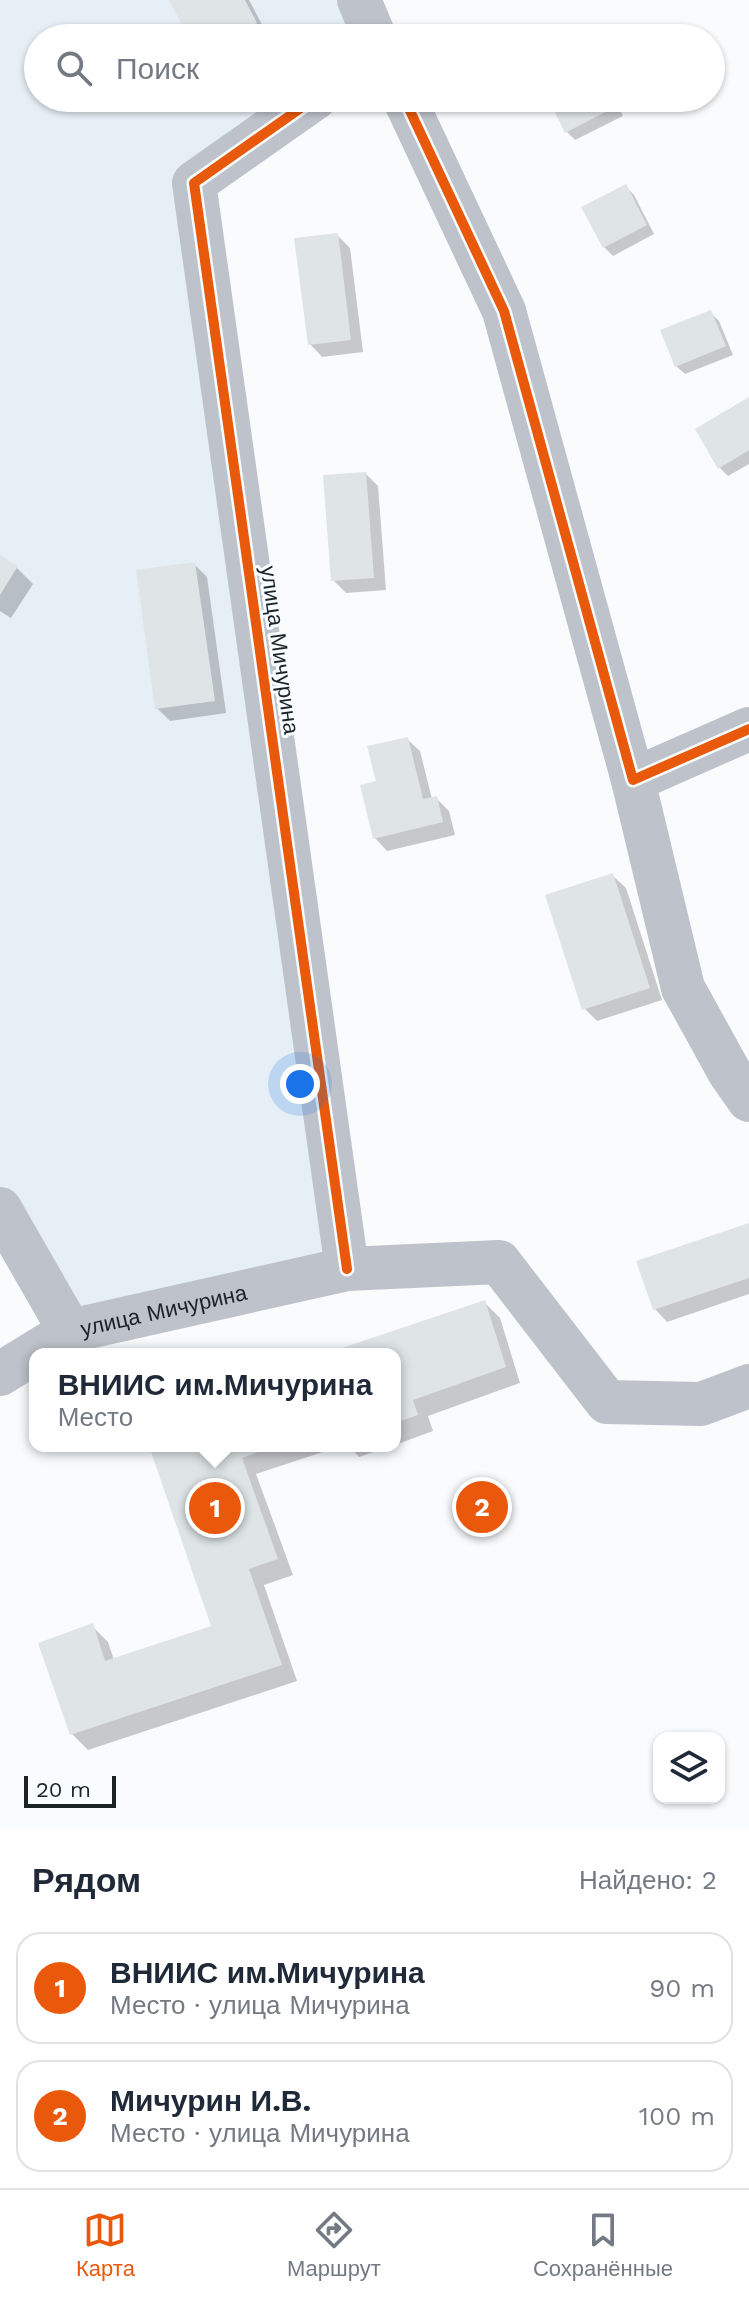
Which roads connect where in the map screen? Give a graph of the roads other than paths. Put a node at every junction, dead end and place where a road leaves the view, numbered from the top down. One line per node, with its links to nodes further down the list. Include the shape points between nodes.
1 (295, 112): 7 (street, улица Мичурина, via 194,183)
2 (411, 112): 4 (street, via 504,311)
3 (749, 729): 4 (street)
4 (633, 780): 5 (street, via 683,988)
5 (749, 1100)
6 (0, 1209): 8 (street, улица Мичурина)
7 (347, 1269): 8 (street, улица Мичурина); 12 (street, улица Мичурина, via 499,1262 607,1402 701,1404)
8 (70, 1331): 9 (street)
9 (42, 1348)
10 (29, 1356): 11 (street)
11 (0, 1374)
12 (749, 1386)

